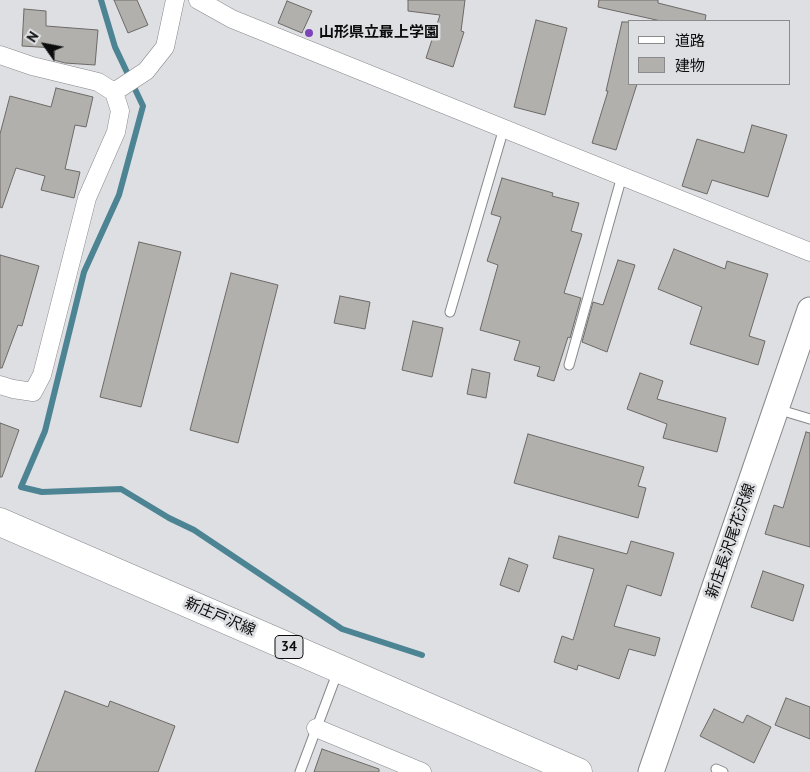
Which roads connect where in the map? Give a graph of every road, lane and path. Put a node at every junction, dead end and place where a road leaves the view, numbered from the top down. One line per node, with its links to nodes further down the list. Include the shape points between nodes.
1 (174, 0): 4 (street, via 165,47 146,71)
2 (198, 0): 5 (street, via 232,19)
3 (0, 55): 4 (street, via 98,82)
4 (114, 92): 11 (street, via 120,111 116,132 87,198 42,376 33,392)
5 (504, 128): 6 (street); 9 (lane)
6 (622, 176): 7 (street); 10 (lane)
7 (810, 252)
8 (810, 310): 12 (main road, 新庄長沢尾花沢線)
9 (450, 312)
10 (570, 366)
11 (0, 385)
12 (776, 409): 13 (lane); 20 (main road, 新庄長沢尾花沢線)
13 (810, 419)
14 (0, 522): 15 (main road, 新庄戸沢線 / 34)
15 (339, 669): 16 (lane); 19 (main road, 新庄戸沢線 / 34)
16 (316, 728): 17 (lane); 18 (street)
17 (300, 772)
18 (422, 772)
19 (578, 772)
20 (652, 772)

